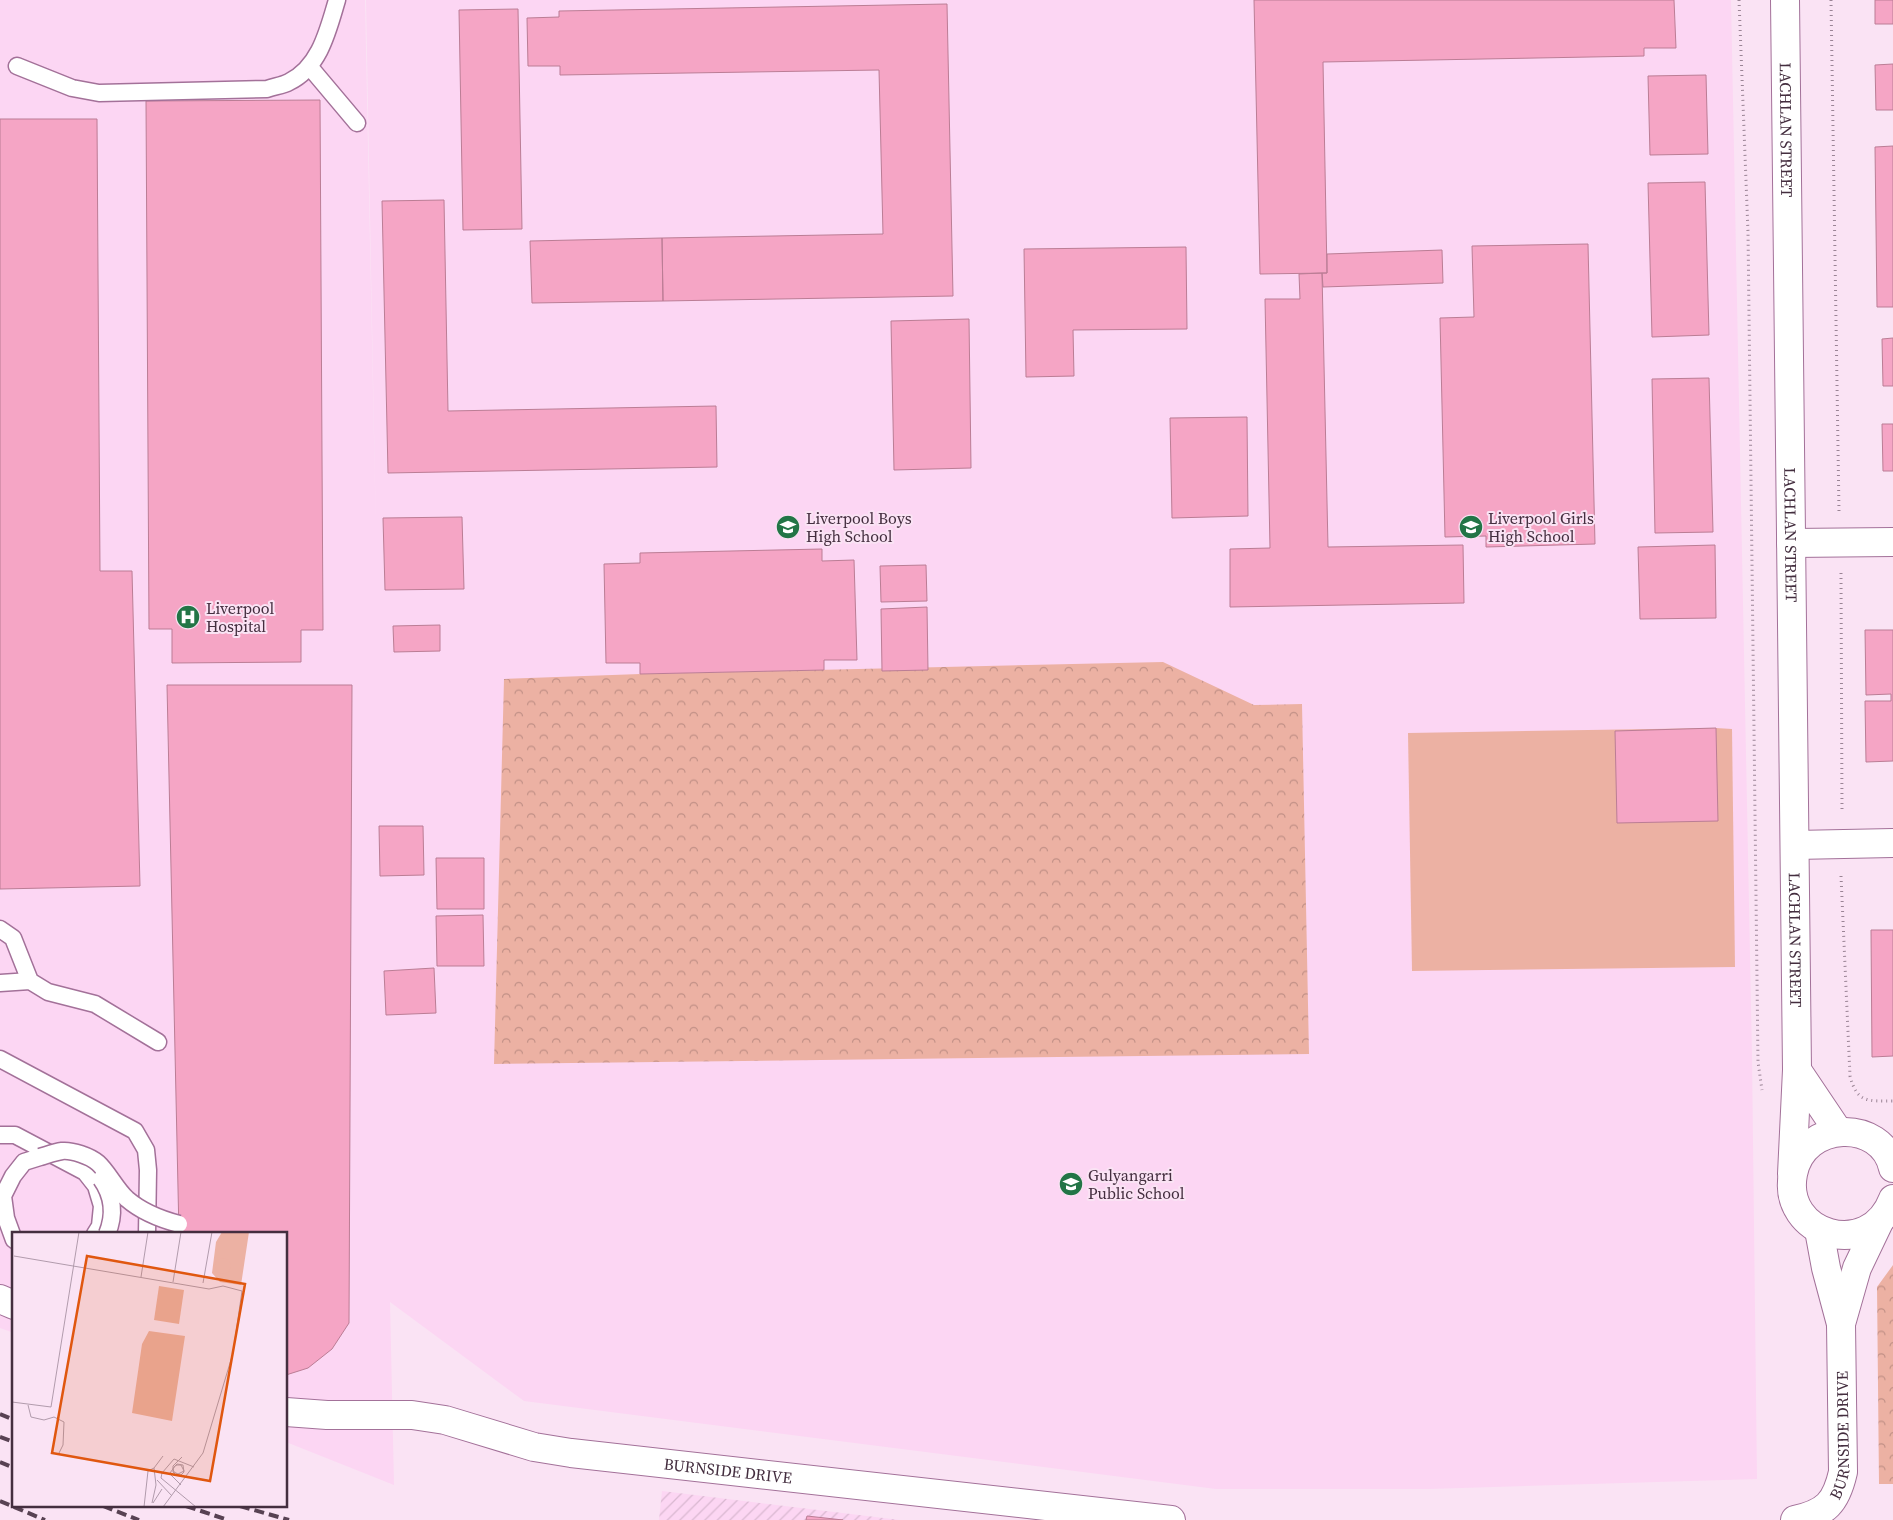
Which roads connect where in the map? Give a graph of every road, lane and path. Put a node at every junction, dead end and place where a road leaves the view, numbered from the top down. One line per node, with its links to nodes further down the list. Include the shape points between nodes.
1 (337, 0): 5 (lane, via 325,41)
2 (1738, 0): 17 (path, via 1748,232 1758,1062)
3 (1785, 0): 8 (street, LACHLAN STREET)
4 (17, 66): 5 (lane, via 72,88 100,93 266,89 289,82)
5 (309, 66): 6 (lane)
6 (357, 123)
7 (1893, 542): 8 (street)
8 (1791, 543): 10 (street, LACHLAN STREET)
9 (1893, 844): 10 (street)
10 (1795, 845): 16 (street, LACHLAN STREET)
11 (0, 929): 12 (lane, via 13,938)
12 (30, 981): 13 (lane); 14 (lane, via 48,992 95,1004)
13 (0, 983)
14 (158, 1042)
15 (0, 1059): 32 (lane, via 135,1131 146,1150)
16 (1798, 1070): 20 (street); 24 (street, LACHLAN STREET)
17 (1763, 1097)
18 (1860, 1098): 19 (path)
19 (1893, 1101)
20 (1838, 1132): 22 (street, via 1855,1132); 24 (street, via 1822,1136 1808,1146 1798,1158)
21 (0, 1135): 30 (lane, via 15,1135 85,1172 96,1186 102,1206)
22 (1882, 1139): 23 (street)
23 (1893, 1168)
24 (1792, 1174): 28 (street, LACHLAN STREET, via 1792,1191 1797,1207)
25 (1893, 1199): 26 (street, BURNSIDE DRIVE)
26 (1879, 1222): 28 (street, via 1850,1235 1834,1235); 36 (street, BURNSIDE DRIVE, via 1857,1268)
27 (179, 1224): 33 (lane, bridge, via 144,1211 127,1199 98,1163 64,1150 24,1162 12,1176 3,1196)
28 (1819, 1230): 36 (street, BURNSIDE DRIVE)
29 (15, 1232): 31 (lane, bridge, via 10,1215 10,1199 24,1170 50,1159 71,1158 83,1162 107,1188 112,1205)
30 (96, 1232)
31 (108, 1232)
32 (147, 1232)
33 (12, 1234)
34 (0, 1299): 35 (street)
35 (12, 1304)
36 (1841, 1324): 39 (street, BURNSIDE DRIVE, via 1843,1472 1838,1492 1828,1506 1812,1516)
37 (288, 1412): 38 (street, BURNSIDE DRIVE, via 412,1415 445,1420 534,1447)
38 (1172, 1520)
39 (1795, 1520)

